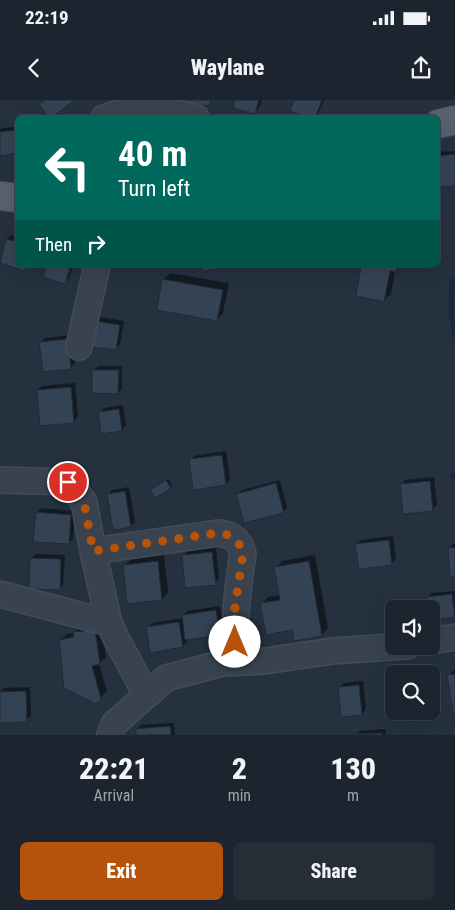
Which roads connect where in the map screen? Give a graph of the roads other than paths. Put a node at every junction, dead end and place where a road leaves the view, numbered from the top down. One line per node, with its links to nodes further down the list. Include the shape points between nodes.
1 (165, 114): 2 (street); 3 (street)
2 (111, 115)
3 (188, 115)
4 (0, 196): 5 (main road)
5 (15, 198)
6 (97, 267): 7 (street)
7 (79, 347)
8 (0, 480): 9 (street, via 68,482 84,502)
9 (93, 551): 11 (street); 15 (street, via 218,533 235,539 243,554 235,606)
10 (0, 594): 11 (street)
11 (109, 623): 16 (street)
12 (455, 637): 13 (street)
13 (440, 640)
14 (385, 647): 15 (street)
15 (238, 662): 16 (street, via 166,678)
16 (146, 694): 17 (street, via 114,724)
17 (110, 735)

